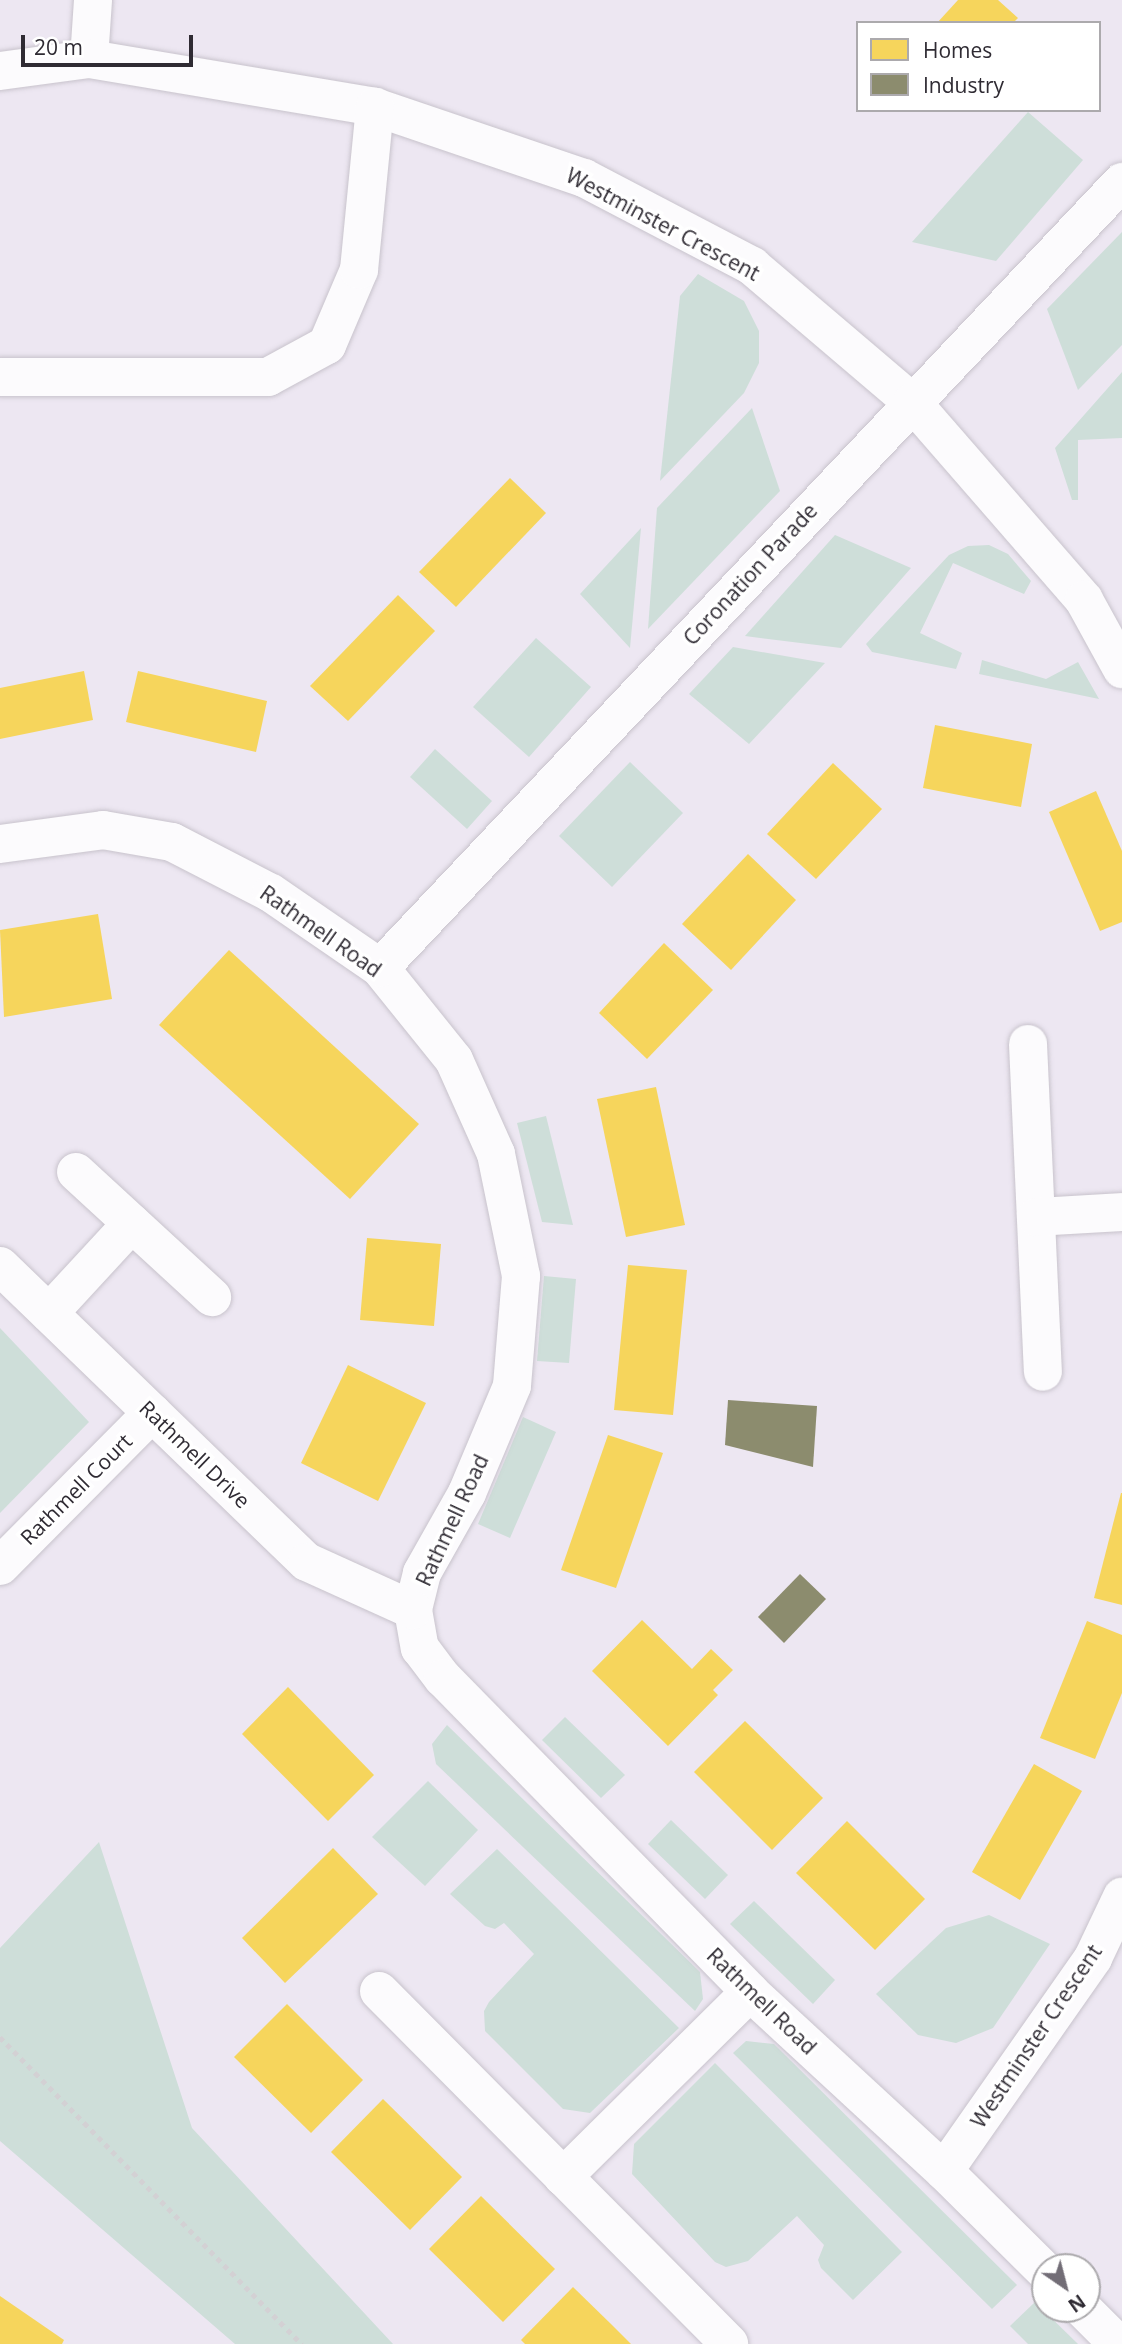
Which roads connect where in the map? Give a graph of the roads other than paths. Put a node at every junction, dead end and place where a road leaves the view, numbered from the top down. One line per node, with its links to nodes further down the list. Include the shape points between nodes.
1 (93, 0): 2 (street)
2 (89, 59): 3 (street, Westminster Crescent); 4 (street, Westminster Crescent)
3 (0, 71)
4 (375, 107): 6 (street, via 359,270 327,345 268,377); 7 (street, Westminster Crescent, via 584,178 752,266)
5 (1122, 182): 7 (street, Coronation Parade)
6 (0, 377)
7 (912, 402): 8 (street, Westminster Crescent, via 1084,600); 10 (street, Coronation Parade)
8 (1122, 669)
9 (0, 844): 10 (street, Rathmell Road, via 103,830 172,842 271,893)
10 (380, 968): 22 (street, Rathmell Road, via 454,1060 496,1154 521,1276 512,1386 467,1493 422,1573)
11 (1028, 1044): 14 (street)
12 (76, 1172): 15 (street)
13 (1122, 1213): 14 (street)
14 (1036, 1217): 19 (street)
15 (132, 1223): 17 (street); 18 (street)
16 (0, 1266): 18 (street, Rathmell Drive)
17 (212, 1297)
18 (49, 1313): 20 (street, Rathmell Drive)
19 (1043, 1373)
20 (152, 1413): 21 (street, Rathmell Court); 22 (street, Rathmell Drive, via 307,1562)
21 (0, 1566)
22 (413, 1611): 25 (street, Rathmell Road, via 420,1647 443,1678)
23 (1122, 1897): 26 (street, Westminster Crescent, via 1093,1958)
24 (379, 1991): 27 (street)
25 (750, 1992): 26 (street, Rathmell Road); 27 (street)
26 (944, 2171): 28 (street, Rathmell Road)
27 (563, 2177): 30 (street)
28 (1031, 2257)
29 (1097, 2323): 31 (street)
30 (729, 2344)
31 (1118, 2344)

